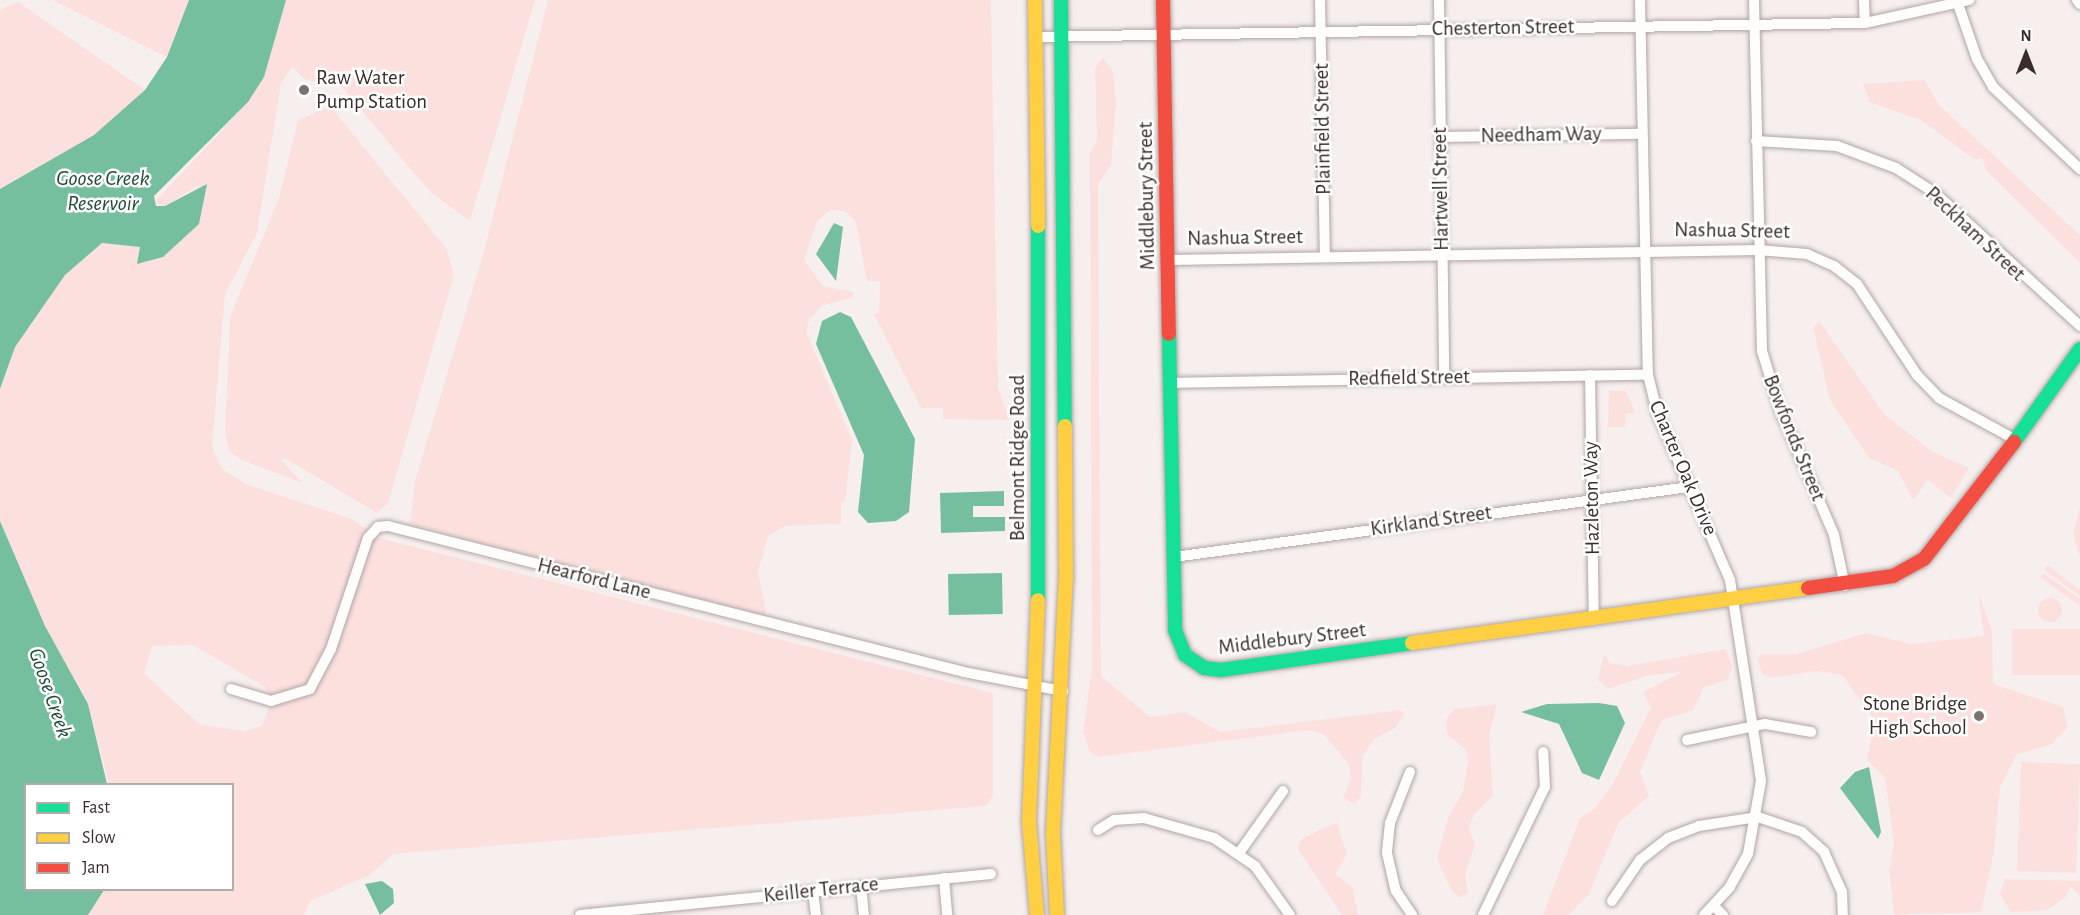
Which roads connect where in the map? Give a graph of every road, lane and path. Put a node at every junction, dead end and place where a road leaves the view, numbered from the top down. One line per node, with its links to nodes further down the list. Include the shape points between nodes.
1 (1035, 0): 18 (main road, Belmont Ridge Road)
2 (1061, 0): 19 (main road)
3 (1163, 0): 17 (main road, Middlebury Street)
4 (1320, 0): 16 (street, Plainfield Street)
5 (1439, 0): 15 (street, Hartwell Street)
6 (1640, 0): 14 (street, Charter Oak Drive)
7 (1754, 0): 13 (street, Bowfonds Street)
8 (1864, 0): 12 (street)
9 (2077, 0): 11 (street)
10 (1964, 2): 12 (street, Chesterton Street); 23 (street, via 1977,59 1993,87)
11 (2080, 4)
12 (1865, 22): 13 (street, Chesterton Street)
13 (1754, 25): 14 (street, Chesterton Street); 22 (street, Bowfonds Street)
14 (1640, 26): 15 (street, Chesterton Street); 20 (street, Charter Oak Drive)
15 (1439, 28): 16 (street, Chesterton Street); 21 (street, Hartwell Street)
16 (1320, 30): 17 (street, Chesterton Street); 27 (street, Plainfield Street)
17 (1163, 33): 19 (street, Chesterton Street); 28 (main road, Middlebury Street)
18 (1034, 37): 19 (street, Chesterton Street); 35 (main road, Belmont Ridge Road)
19 (1061, 37): 37 (main road)
20 (1642, 134): 21 (street, Needham Way); 25 (street, Charter Oak Drive)
21 (1441, 137): 26 (street, Hartwell Street)
22 (1756, 141): 24 (street, Bowfonds Street); 29 (street, Peckham Street, via 1837,146 1896,168 1935,193)
23 (2080, 169)
24 (1758, 250): 25 (street, Nashua Street); 36 (street, Nashua Street, via 1807,254 1847,275 1928,388); 41 (street, Bowfonds Street, via 1766,372 1834,535)
25 (1644, 252): 26 (street, Nashua Street); 32 (street, Charter Oak Drive)
26 (1442, 255): 27 (street, Nashua Street); 33 (street, Hartwell Street)
27 (1325, 257): 28 (street, Nashua Street)
28 (1169, 260): 34 (main road, Middlebury Street)
29 (2080, 326)
30 (2080, 349): 36 (main road)
31 (1590, 375): 32 (street, Redfield Street); 33 (street, Redfield Street); 39 (street, Hazleton Way)
32 (1648, 375): 38 (street, Charter Oak Drive, via 1657,412)
33 (1444, 377): 34 (street, Redfield Street)
34 (1171, 383): 40 (main road, Middlebury Street)
35 (1039, 426): 37 (main road, via 1060,436); 44 (main road, Belmont Ridge Road)
36 (2016, 440): 41 (main road, via 1924,559 1893,576)
37 (1066, 458): 46 (main road)
38 (1689, 487): 39 (street, Kirkland Street); 42 (street, Charter Oak Drive)
39 (1593, 499): 40 (street, Kirkland Street); 43 (street, Hazleton Way)
40 (1174, 557): 43 (main road, Middlebury Street, via 1177,640 1189,659 1210,670)
41 (1845, 586): 42 (main road, Middlebury Street)
42 (1735, 600): 43 (main road, Middlebury Street); 47 (street, Charter Oak Drive)
43 (1594, 620)
44 (1037, 688): 45 (street, Hearford Lane, via 388,526 378,527 368,538 331,649 310,689 271,701); 46 (street, Hearford Lane); 67 (main road, Belmont Ridge Road, via 1029,822)
45 (231, 689)
46 (1063, 691): 68 (main road, via 1053,832)
47 (1754, 725): 48 (street); 49 (street); 53 (street, Charter Oak Drive, via 1761,781)
48 (1811, 732)
49 (1687, 740)
50 (1543, 752): 71 (street, via 1545,787)
51 (1410, 772): 70 (street, via 1390,823 1387,853 1396,891)
52 (1283, 791): 55 (street)
53 (1758, 817): 60 (street, via 1699,826 1668,838 1640,860); 61 (street, Charter Oak Drive, via 1743,865); 74 (street, via 1802,832 1824,852 1842,892)
54 (1098, 830): 55 (street, via 1114,820 1144,818 1197,831)
55 (1239, 853): 69 (street, via 1271,884)
56 (992, 874): 57 (street, Keiller Terrace)
57 (944, 878): 58 (street, Keiller Terrace); 66 (street)
58 (861, 886): 59 (street, Keiller Terrace); 65 (street)
59 (813, 891): 62 (street, Keiller Terrace); 64 (street)
60 (1612, 901)
61 (1714, 906): 72 (street, Charter Oak Drive); 73 (street)
62 (645, 912): 63 (street, Keiller Terrace)
63 (580, 915)
64 (816, 915)
65 (864, 915)
66 (947, 915)
67 (1037, 915)
68 (1057, 915)
69 (1290, 915)
70 (1412, 915)
71 (1483, 915)
72 (1704, 915)
73 (1723, 915)
74 (1843, 915)

